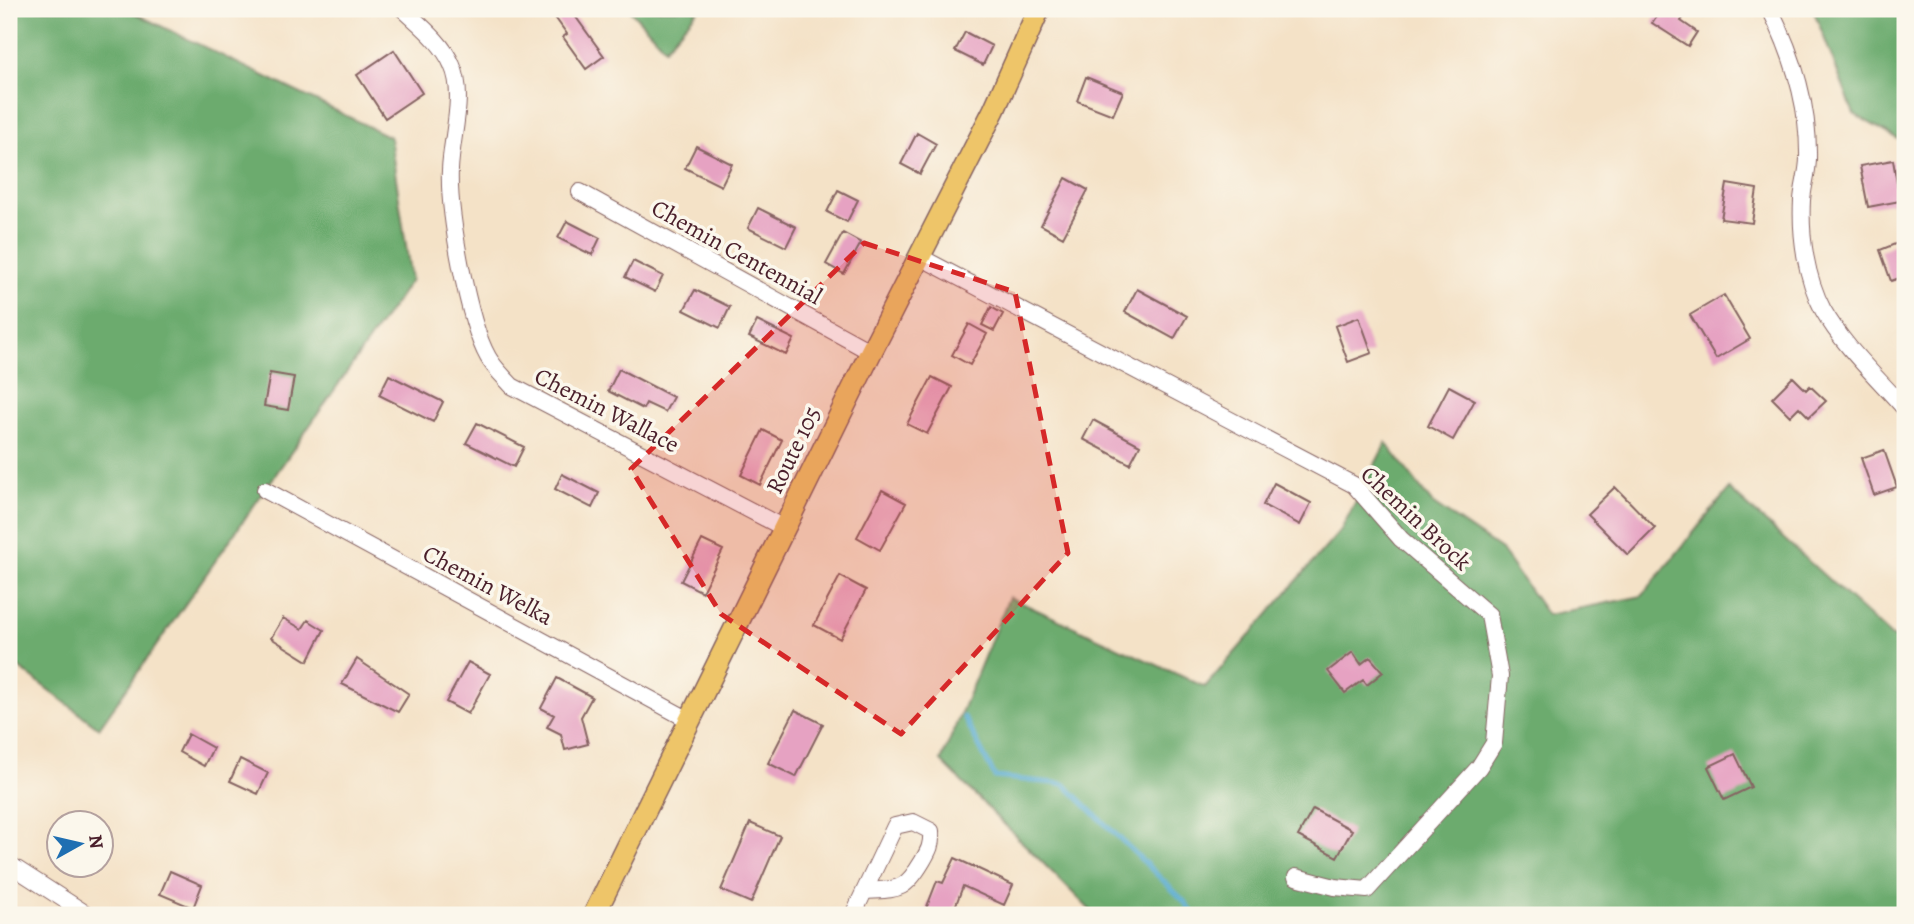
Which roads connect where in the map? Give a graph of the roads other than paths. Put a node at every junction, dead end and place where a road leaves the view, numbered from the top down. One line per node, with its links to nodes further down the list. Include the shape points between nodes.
1 (403, 9): 9 (street, Chemin Wallace, via 453,65 457,95 449,172 456,243 488,357 512,386)
2 (1039, 9): 5 (main road, Route 105)
3 (1770, 9): 7 (street, via 1788,46 1801,90 1808,158 1802,215 1804,256 1822,309 1851,351)
4 (580, 192): 6 (street, Chemin Centennial)
5 (920, 257): 6 (main road, Route 105); 12 (street, Chemin Brock, via 1354,485 1401,539 1489,615 1500,676 1494,743 1479,767 1367,890)
6 (871, 352): 9 (main road, Route 105)
7 (1905, 409)
8 (265, 490): 10 (street, Chemin Welka)
9 (784, 528): 10 (main road, Route 105)
10 (689, 720): 15 (main road, Route 105)
11 (9, 864): 14 (street)
12 (1296, 877)
13 (865, 891): 13 (street, via 909,883 932,845 930,831 913,822 895,826); 16 (street)
14 (88, 915)
15 (594, 915)
16 (853, 915)

